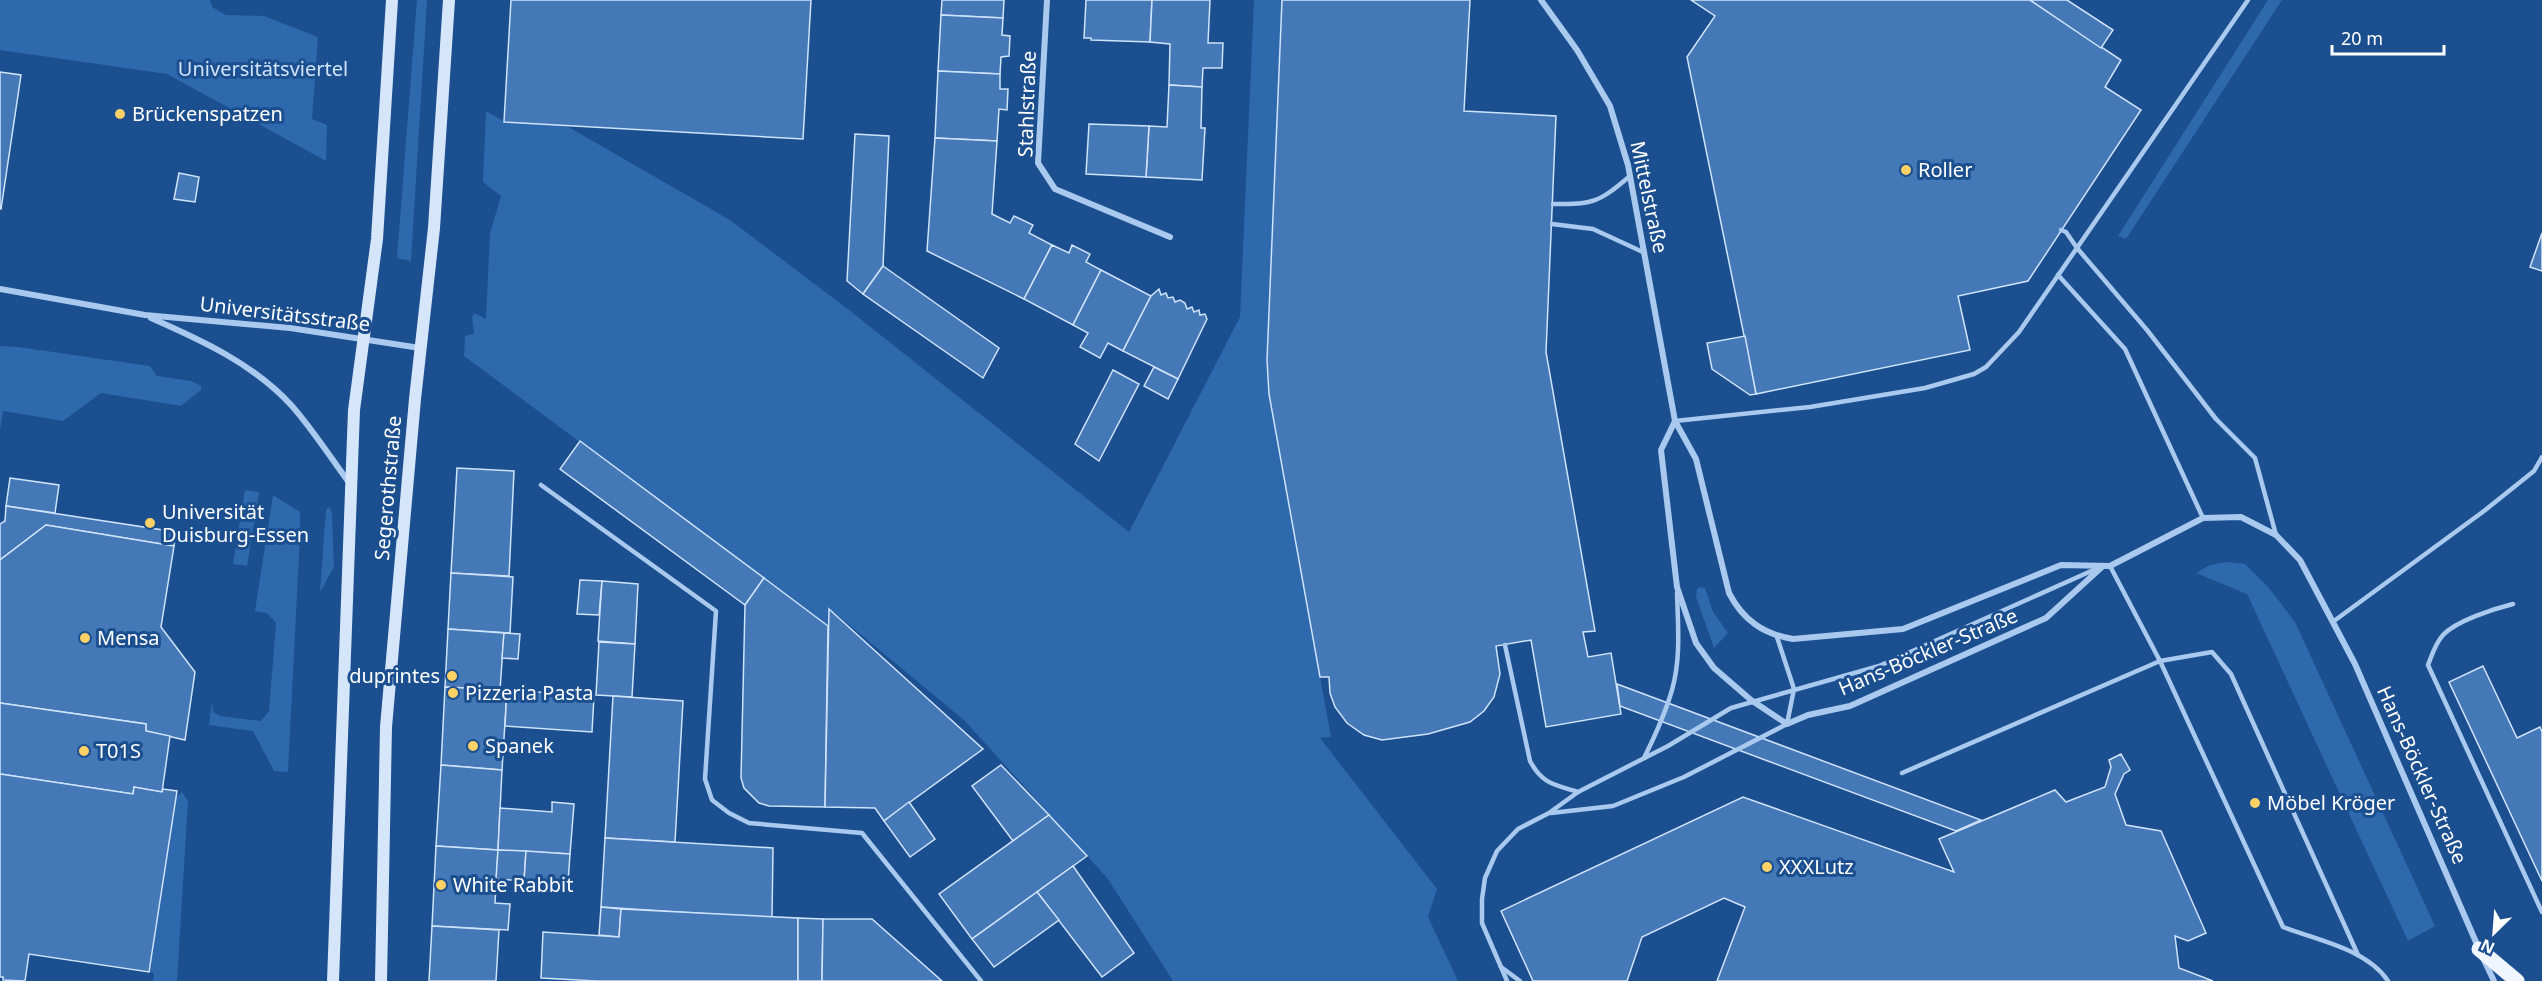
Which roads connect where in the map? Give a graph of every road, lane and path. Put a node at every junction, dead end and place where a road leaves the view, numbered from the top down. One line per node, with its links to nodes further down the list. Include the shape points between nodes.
1 (392, 0): 16 (main road, Segerothstraße, via 377,239)
2 (449, 0): 17 (main road, Segerothstraße, via 434,228)
3 (1047, 0): 10 (street, Stahlstraße, via 1038,163 1055,189)
4 (1541, 0): 6 (street, Mittelstraße, via 1610,106)
5 (2248, 0): 11 (lane)
6 (1630, 176): 7 (lane, via 1609,194 1589,204); 12 (street, Mittelstraße)
7 (1552, 204)
8 (1552, 224): 12 (lane, via 1593,229)
9 (2061, 230): 11 (lane)
10 (1170, 237)
11 (2077, 249): 13 (lane); 23 (lane, via 2216,419 2255,458)
12 (1645, 253): 18 (street, Mittelstraße)
13 (2058, 275): 18 (lane, via 2007,346 1974,374 1925,388 1810,407); 22 (lane, via 2124,349)
14 (0, 289): 15 (street, Universitätsstraße)
15 (145, 315): 16 (street, Universitätsstraße); 20 (street, Universitätsstraße, via 234,358 264,380 292,406)
16 (363, 339): 17 (street, Universitätsstraße); 20 (main road, Segerothstraße)
17 (421, 348): 43 (main road, Segerothstraße, via 386,727)
18 (1675, 421): 25 (street, via 1662,450); 28 (street, Hans-Böckler-Straße, via 1696,459 1729,593 1738,611)
19 (2542, 457): 27 (lane, via 2534,471 2484,511)
20 (350, 484): 42 (main road, Segerothstraße)
21 (541, 485): 44 (lane, via 716,611 705,779 712,800 749,823 862,833)
22 (2203, 518): 23 (street, Hans-Böckler-Straße, via 2241,517); 24 (street, Hans-Böckler-Straße)
23 (2276, 535): 27 (street, Hans-Böckler-Straße, via 2300,560)
24 (2107, 566): 28 (street, Hans-Böckler-Straße, via 2061,565 1903,629 1824,638); 30 (lane); 31 (lane, via 1879,666); 33 (street, Hans-Böckler-Straße, via 2046,618 1850,706)
25 (1677, 587): 32 (street, via 1696,643 1714,668); 34 (lane, via 1679,644 1673,688)
26 (2512, 604): 38 (lane, via 2484,612 2444,634 2428,665)
27 (2334, 621): 39 (street, Hans-Böckler-Straße)
28 (1777, 637): 31 (lane)
29 (1504, 645): 36 (lane, via 1530,761 1537,776)
30 (2160, 662): 35 (lane); 40 (lane, via 2283,927); 40 (lane, via 2212,652 2231,674)
31 (1794, 689): 32 (lane); 33 (lane)
32 (1751, 700): 33 (street); 34 (lane, via 1712,717)
33 (1787, 724): 37 (lane, via 1684,777 1613,806)
34 (1644, 758): 36 (lane)
35 (1902, 773)
36 (1578, 792): 37 (lane)
37 (1549, 813): 41 (lane, via 1518,829 1497,851 1485,878 1482,923)
38 (2542, 912)
39 (2479, 949): 48 (street, Hans-Böckler-Straße); 49 (main road)
40 (2358, 955): 47 (lane)
41 (1499, 966): 45 (lane); 46 (lane)
42 (333, 981)
43 (381, 981)
44 (981, 981)
45 (1507, 981)
46 (1520, 981)
47 (2388, 981)
48 (2494, 981)
49 (2517, 981)

